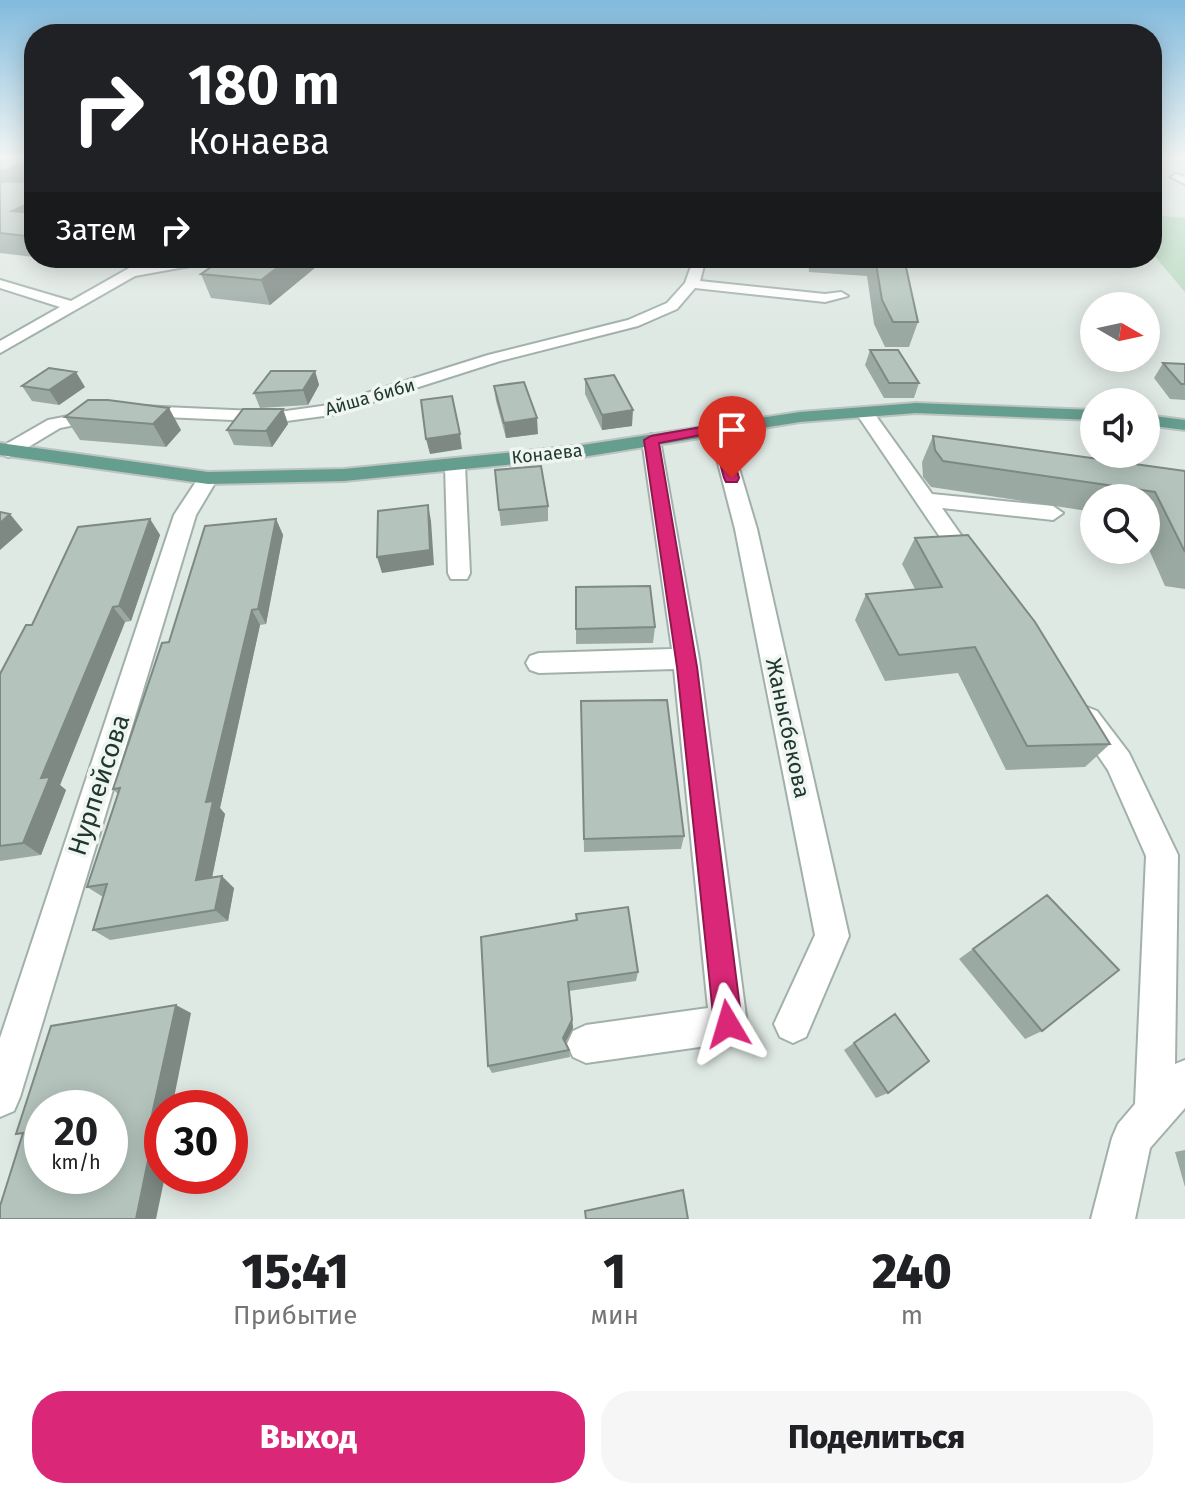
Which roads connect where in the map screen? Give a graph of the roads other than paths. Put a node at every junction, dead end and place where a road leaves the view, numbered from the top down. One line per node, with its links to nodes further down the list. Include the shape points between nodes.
1 (139, 268): 4 (street)
2 (164, 268): 4 (street)
3 (697, 268): 6 (street)
4 (125, 276): 8 (street)
5 (0, 284): 8 (street)
6 (692, 284): 7 (street); 16 (street, Айша биби, via 672,306 633,323 494,358 331,410 279,417 122,411 54,424)
7 (841, 296)
8 (72, 306): 9 (street)
9 (0, 348)
10 (865, 413): 11 (main road, Конаева, via 916,408); 14 (main road, Конаева); 19 (street)
11 (1080, 414)
12 (1160, 422): 13 (main road)
13 (1185, 425)
14 (718, 428): 15 (main road, Конаева); 26 (street, Жанысбекова, via 746,529 832,936)
15 (651, 440): 17 (main road, Конаева); 23 (street)
16 (4, 450): 18 (main road, Конаева)
17 (455, 465): 18 (main road, Конаева, via 344,475); 21 (street)
18 (208, 478): 29 (street, Нурпейсова, via 185,515)
19 (925, 500): 20 (street); 22 (street)
20 (1053, 513)
21 (459, 573)
22 (982, 580)
23 (686, 659): 24 (street); 27 (street, via 728,1024)
24 (539, 663)
25 (1074, 701): 30 (street, via 1119,762 1162,855)
26 (793, 1024)
27 (586, 1044)
28 (1185, 1079): 30 (street)
29 (0, 1097)
30 (1155, 1113): 31 (street, via 1132,1138)
31 (1113, 1219)

